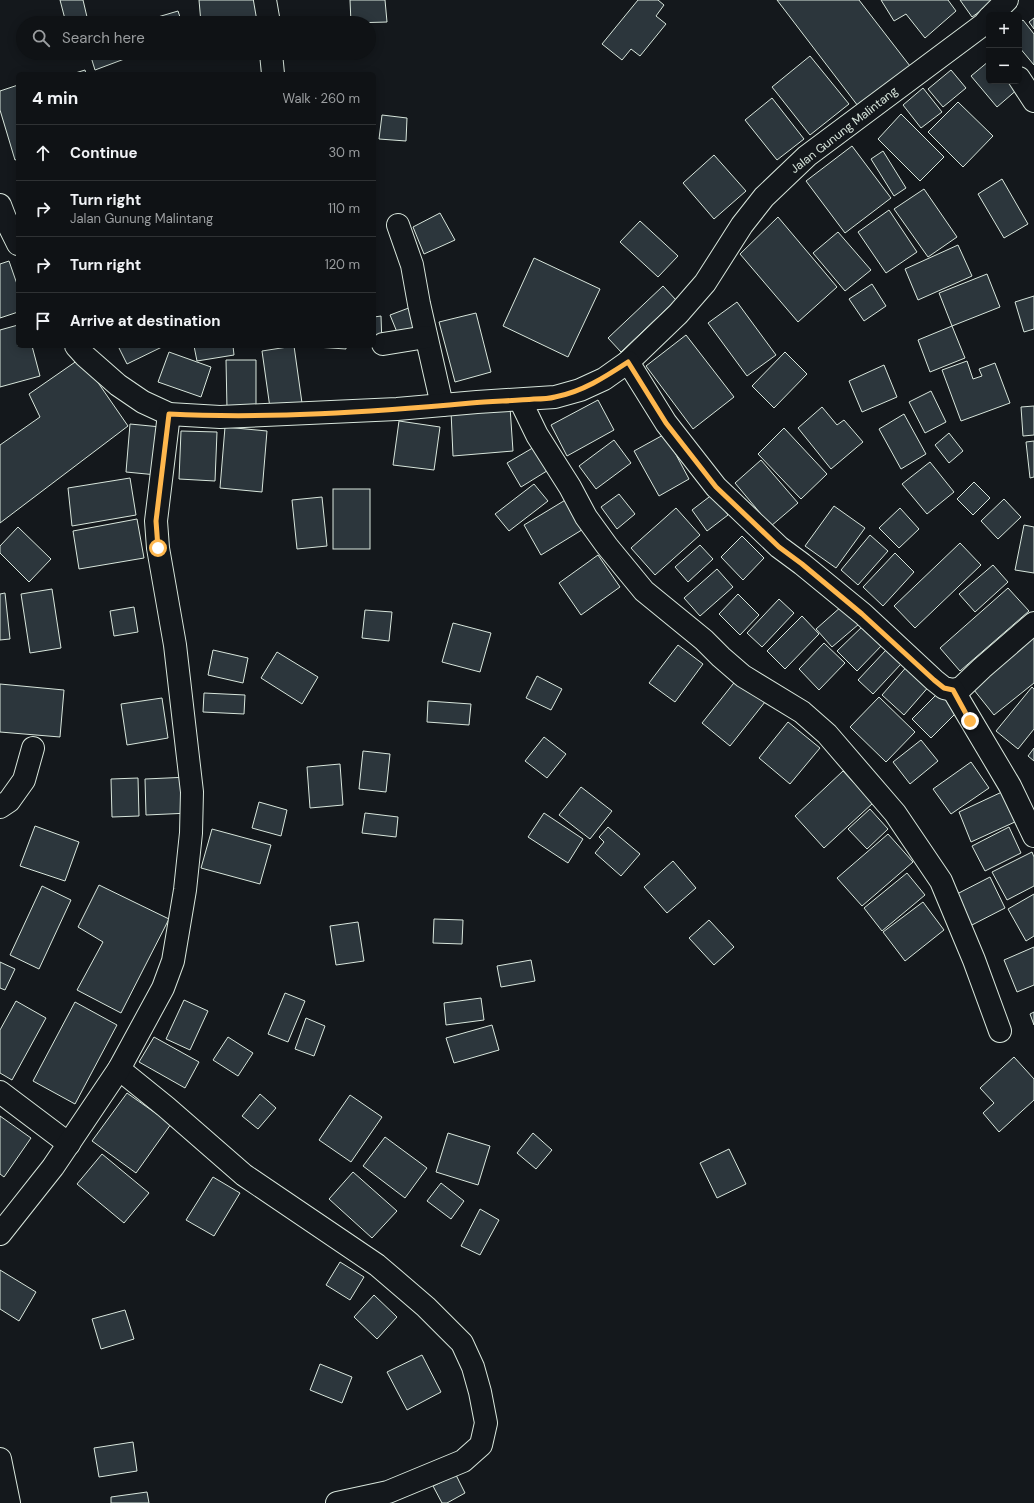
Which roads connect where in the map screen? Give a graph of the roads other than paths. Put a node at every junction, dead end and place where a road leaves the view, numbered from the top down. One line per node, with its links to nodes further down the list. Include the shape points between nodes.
1 (265, 0): 4 (street)
2 (1007, 0): 3 (street, Jalan Gunung Malintang)
3 (997, 12)
4 (268, 16)
5 (986, 23): 16 (street, Jalan Gunung Malintang, via 807,156 764,197 742,225 705,283 678,314)
6 (272, 60): 7 (street)
7 (273, 72)
8 (1022, 83): 9 (street)
9 (1034, 101)
10 (0, 205): 12 (street)
11 (398, 225): 13 (street, via 412,265)
12 (16, 240)
13 (426, 337): 14 (street); 18 (street)
14 (383, 344)
15 (78, 348): 19 (street, Jalan Gunung Malintang, via 118,385 143,402)
16 (628, 362): 17 (street, Jalan Gunung Malintang, via 604,379 580,390 555,398); 21 (street, via 666,423 716,487 779,547 862,614 934,680 944,688)
17 (520, 400): 18 (street, Jalan Gunung Malintang); 25 (street, via 537,435 586,518 644,591 743,676 802,712 827,734 895,813 941,881)
18 (442, 405): 19 (street, Jalan Gunung Malintang, via 220,416)
19 (169, 414): 26 (street, via 156,521 189,758 192,792 191,833 173,961 163,988)
20 (1034, 623): 21 (street, via 961,688)
21 (953, 690): 24 (street, via 1010,786)
22 (33, 748): 23 (street, via 24,780 9,801)
23 (0, 807)
24 (1034, 836)
25 (1000, 1030)
26 (119, 1069): 28 (street); 32 (street, via 244,1175 377,1265 426,1307 462,1343 473,1367 486,1423 481,1445 463,1461 388,1492)
27 (0, 1092): 28 (street)
28 (69, 1144): 29 (street)
29 (0, 1234)
30 (0, 1459): 31 (street)
31 (8, 1503)
32 (337, 1503)

